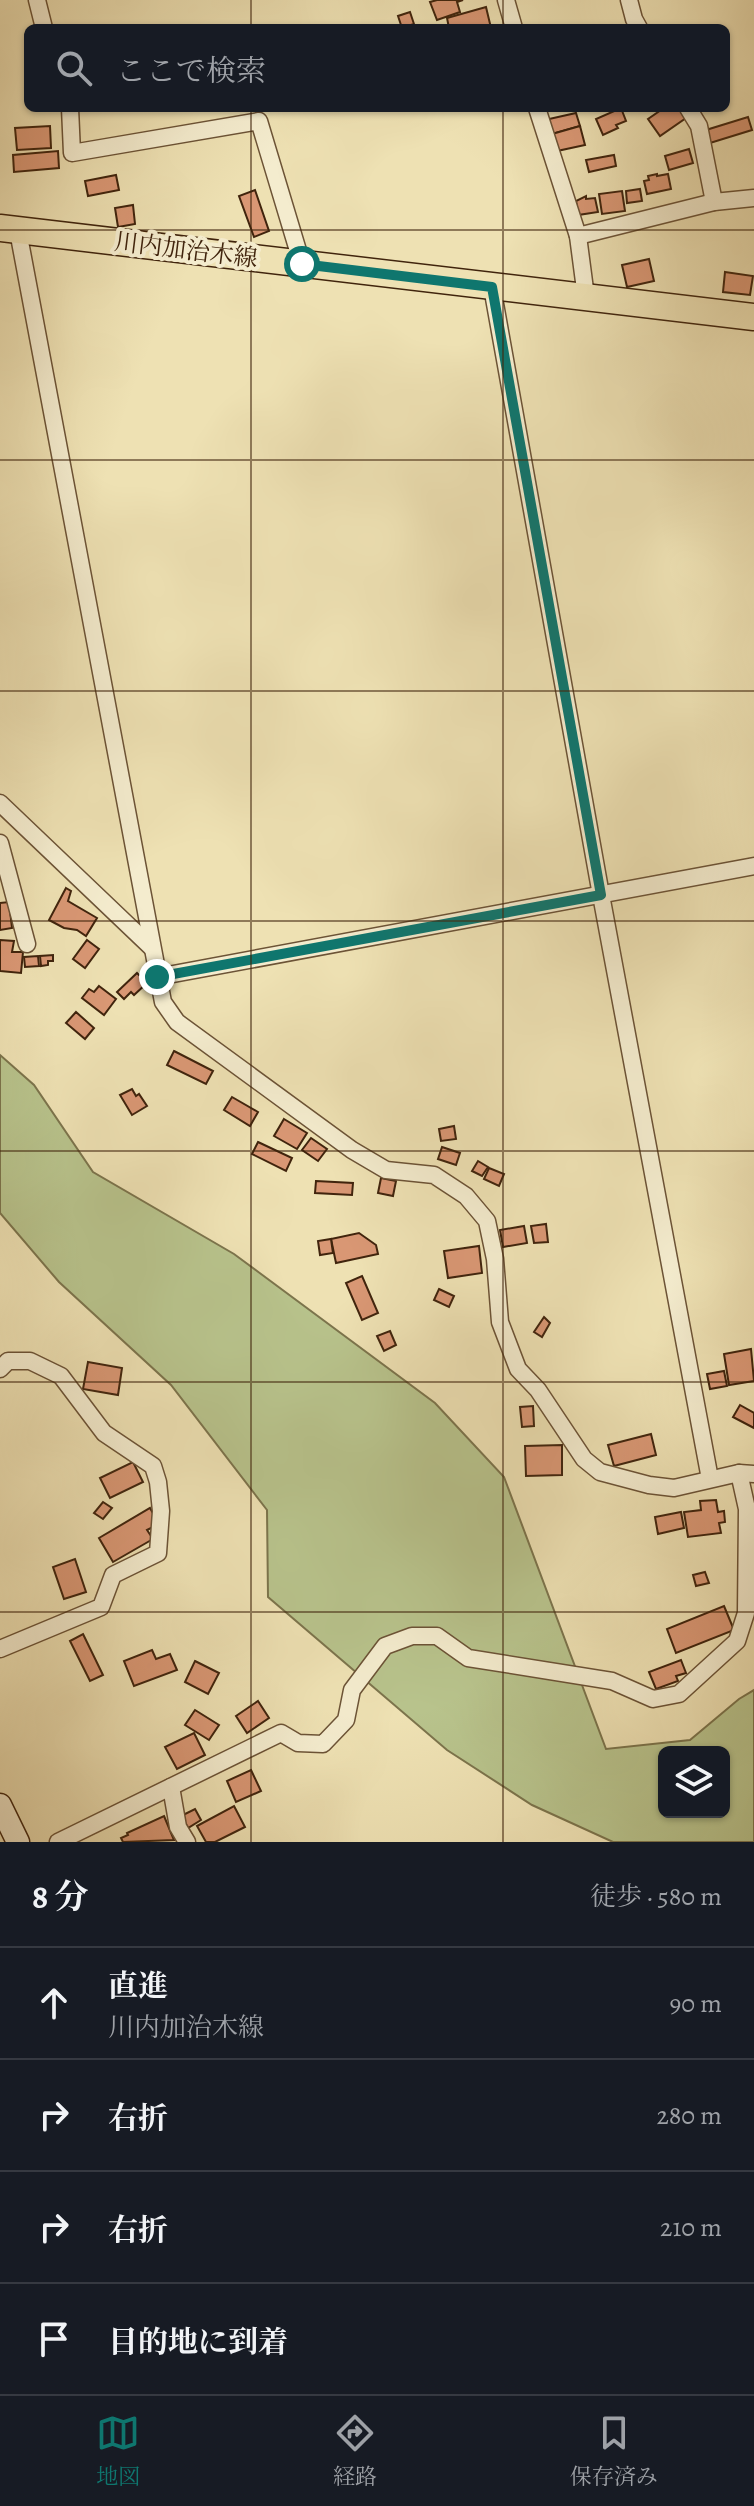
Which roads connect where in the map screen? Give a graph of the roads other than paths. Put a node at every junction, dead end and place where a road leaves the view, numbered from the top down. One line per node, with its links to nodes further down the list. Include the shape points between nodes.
1 (37, 0): 4 (street)
2 (506, 0): 5 (street)
3 (629, 0): 6 (street)
4 (43, 24)
5 (513, 24)
6 (637, 24)
7 (70, 112): 14 (street, via 72,153 259,121)
8 (538, 112): 13 (street)
9 (690, 112): 11 (street, via 699,126)
10 (754, 198): 11 (street)
11 (714, 202): 13 (street)
12 (9, 230): 14 (main road, 川内加治木線); 24 (street)
13 (578, 236): 16 (street)
14 (302, 264): 15 (main road, 川内加治木線)
15 (492, 287): 16 (main road, 川内加治木線); 22 (street)
16 (586, 297): 17 (main road, 川内加治木線)
17 (754, 317)
18 (0, 803): 24 (street)
19 (0, 843): 20 (street)
20 (1, 861): 23 (street)
21 (754, 866): 22 (street)
22 (601, 895): 25 (street); 28 (street)
23 (27, 944)
24 (151, 947): 25 (street)
25 (157, 977): 28 (street, via 163,1002 177,1022 352,1150 386,1170 434,1175 466,1196 487,1221 500,1322 518,1369 584,1459 600,1472 649,1485 674,1488)
26 (0, 1369): 29 (street, via 8,1361 30,1361 61,1376 104,1433 153,1466 161,1511 158,1553 113,1575 101,1607)
27 (747, 1473): 28 (street); 30 (street, via 746,1613 737,1641 679,1694 653,1699 612,1681 468,1658 437,1636 412,1636 385,1646 352,1690 346,1720 323,1744 298,1743 281,1733)
28 (710, 1479)
29 (0, 1649)
30 (171, 1787): 33 (street); 34 (street, via 178,1827)
31 (0, 1805): 32 (main road)
32 (18, 1842)
33 (58, 1842)
34 (187, 1842)

